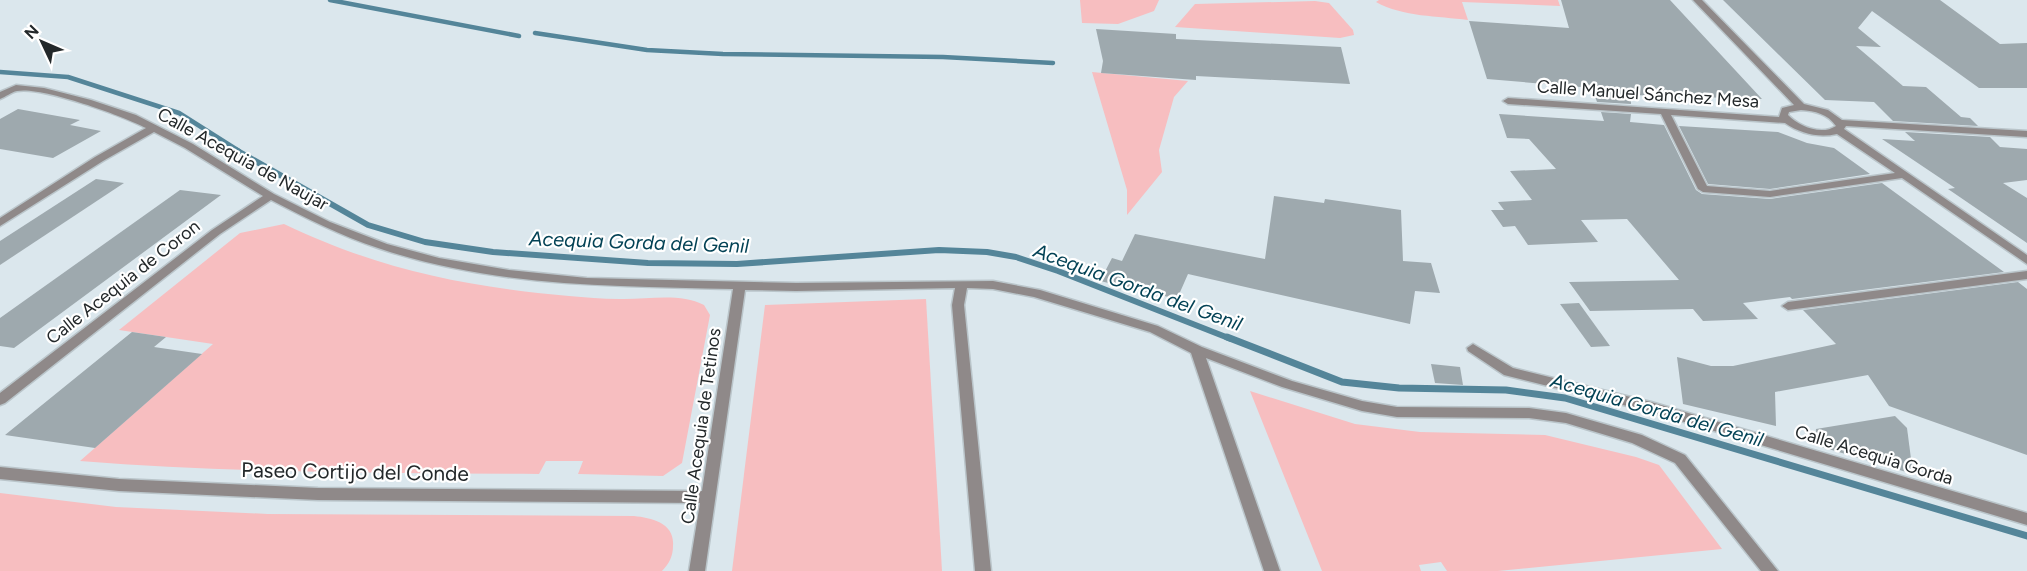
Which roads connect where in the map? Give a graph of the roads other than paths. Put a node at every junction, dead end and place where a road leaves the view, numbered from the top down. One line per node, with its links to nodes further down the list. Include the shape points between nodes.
1 (1697, 0): 4 (street)
2 (0, 96): 8 (street, Calle Acequia de Naujar, via 16,88 44,91 133,117)
3 (1508, 101): 5 (street, Calle Manuel Sánchez Mesa)
4 (1801, 107): 6 (street, via 1785,110); 7 (street, via 1827,113)
5 (1664, 111): 6 (street, Calle Manuel Sánchez Mesa); 10 (street, via 1704,189 1770,194)
6 (1787, 120): 7 (street, Calle Manuel Sánchez Mesa, via 1811,131 1830,133)
7 (1840, 126): 9 (street); 10 (street)
8 (153, 128): 11 (street, Calle Acequia de Naujar); 12 (street)
9 (2027, 134)
10 (1904, 175): 13 (street)
11 (270, 196): 16 (street, Calle Acequia de Naujar, via 335,228 438,261 587,282); 20 (street, Calle Acequia de Coron, via 216,232)
12 (0, 223)
13 (2027, 260)
14 (2027, 275): 17 (street)
15 (962, 284): 16 (street, Calle Acequia de Naujar); 19 (street, Calle Acequia de Naujar, via 1036,293 1154,329); 25 (street, via 958,305)
16 (740, 286): 22 (street, Calle Acequia de Tetinos)
17 (1788, 306)
18 (1473, 348): 23 (street, Calle Acequia Gorda, via 1509,372 1651,407)
19 (1197, 350): 26 (street); 27 (street, Calle Acequia de Naujar, via 1287,384 1362,406 1397,412 1566,417 1638,439 1680,459)
20 (0, 400)
21 (0, 473): 22 (street, Paseo Cortijo del Conde, via 119,485 318,494)
22 (709, 497): 24 (street, Calle Acequia de Tetinos)
23 (2027, 519)
24 (697, 571)
25 (983, 571)
26 (1272, 571)
27 (1770, 571)

